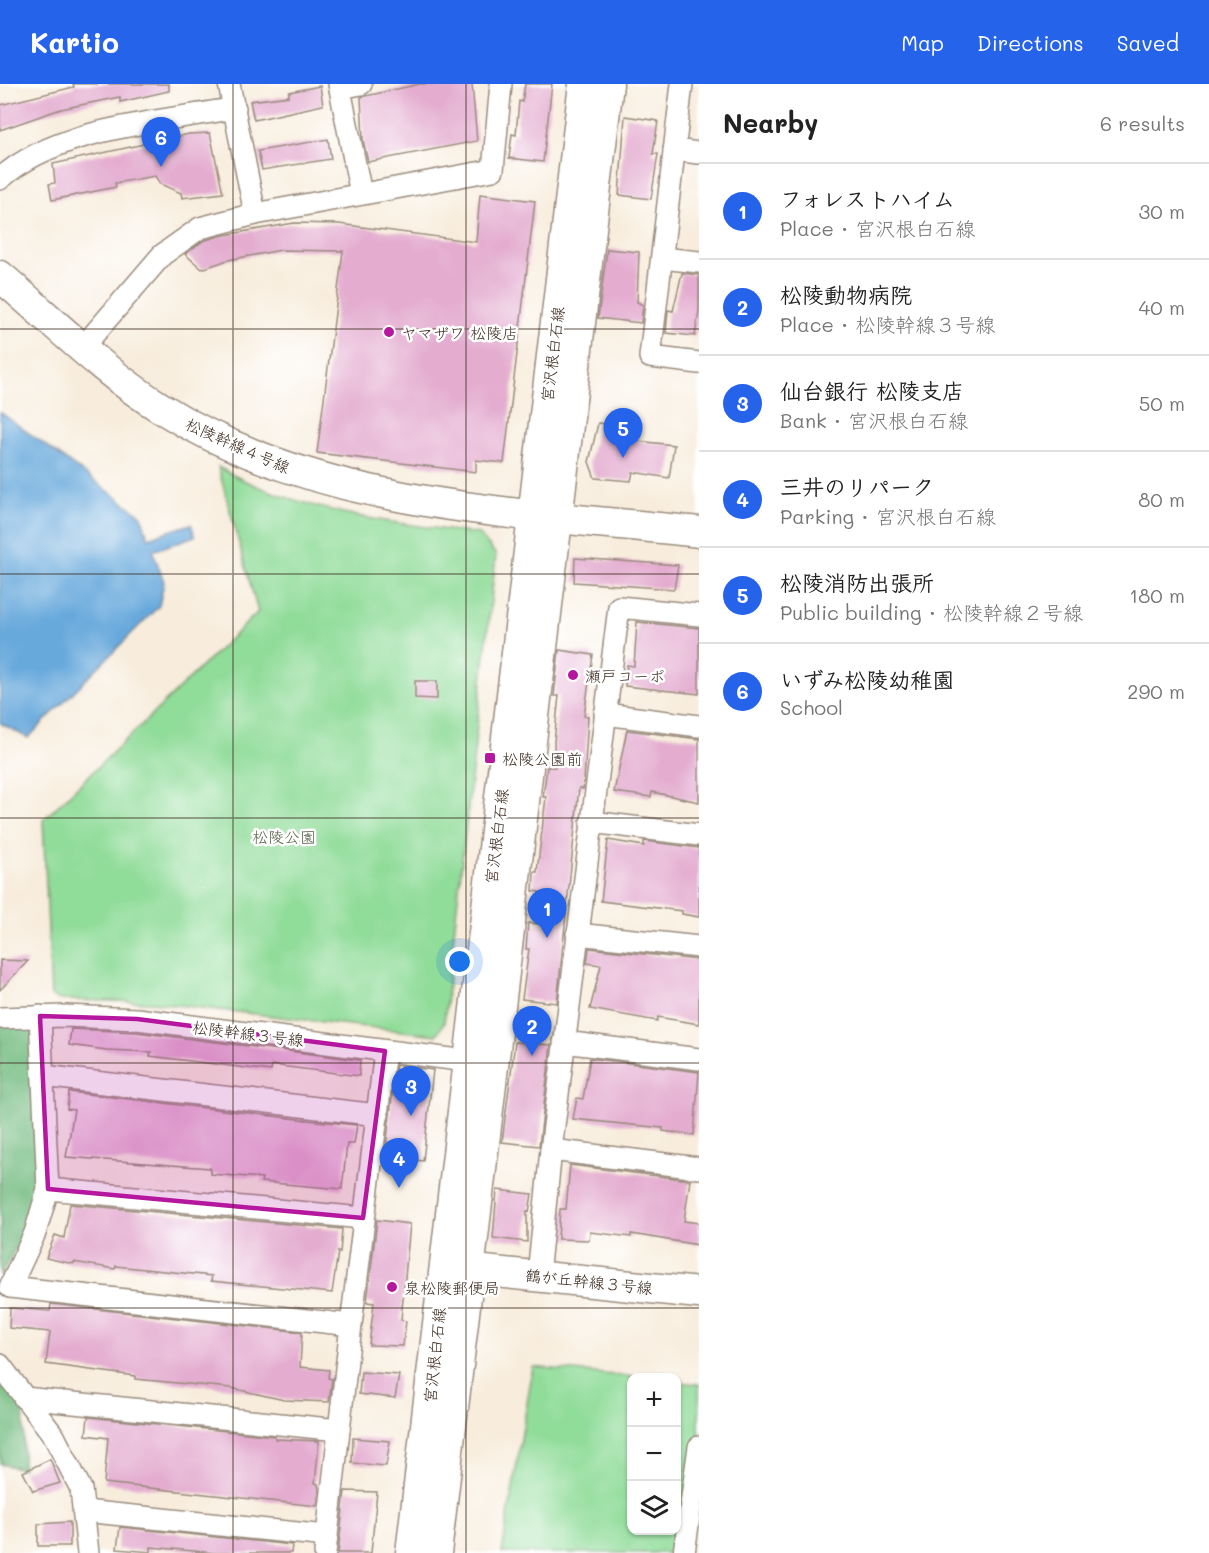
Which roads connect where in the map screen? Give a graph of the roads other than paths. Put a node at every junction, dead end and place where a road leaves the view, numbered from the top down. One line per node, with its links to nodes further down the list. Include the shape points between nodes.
1 (229, 84): 8 (street)
2 (361, 84): 7 (street)
3 (501, 84): 12 (street, via 493,170)
4 (584, 84): 19 (street, 宮沢根白石線)
5 (608, 84): 19 (street)
6 (682, 84): 9 (street)
7 (340, 86): 12 (street)
8 (235, 108): 11 (street, via 73,139); 13 (street)
9 (674, 150): 10 (street); 14 (street)
10 (699, 153)
11 (1, 176)
12 (361, 194): 13 (street)
13 (255, 214): 17 (street, via 200,228 180,240 162,255)
14 (662, 258): 15 (street); 18 (street, via 650,357)
15 (699, 262)
16 (0, 276): 17 (street, 松陵幹線４号線)
17 (83, 347): 19 (street, 松陵幹線４号線, via 161,409 214,438 283,468 426,502)
18 (699, 363)
19 (546, 515): 20 (street, 松陵幹線４号線); 33 (street)
20 (699, 532)
21 (699, 615): 22 (street, via 619,607)
22 (604, 714): 23 (street); 24 (street)
23 (699, 726)
24 (591, 822): 25 (street); 26 (street)
25 (699, 835)
26 (577, 934): 27 (street); 30 (street)
27 (699, 947)
28 (40, 1016): 29 (street, 松陵幹線３号線); 31 (street, 松陵幹線３号線, via 137,1019); 34 (street)
29 (0, 1018)
30 (564, 1042): 32 (street); 36 (street)
31 (385, 1051): 33 (street, 松陵幹線３号線); 35 (street)
32 (699, 1059)
33 (482, 1063): 40 (street)
34 (43, 1076): 35 (street); 38 (street)
35 (378, 1115): 39 (street)
36 (551, 1150): 37 (street); 41 (street)
37 (699, 1168)
38 (48, 1189): 39 (street); 42 (street, via 35,1233)
39 (363, 1218): 44 (street)
40 (456, 1267): 41 (street, 鶴が丘幹線３号線); 53 (street, 宮沢根白石線); 54 (street)
41 (538, 1275): 43 (street, 鶴が丘幹線３号線)
42 (5, 1292): 44 (street)
43 (699, 1293)
44 (351, 1324): 47 (street)
45 (0, 1365): 46 (street)
46 (24, 1398): 47 (street); 49 (street, via 54,1436 81,1489)
47 (339, 1430): 51 (street)
48 (699, 1447): 50 (street)
49 (84, 1511): 51 (street); 52 (street)
50 (695, 1517): 55 (street)
51 (326, 1545)
52 (88, 1553)
53 (411, 1553)
54 (436, 1553)
55 (684, 1553)

